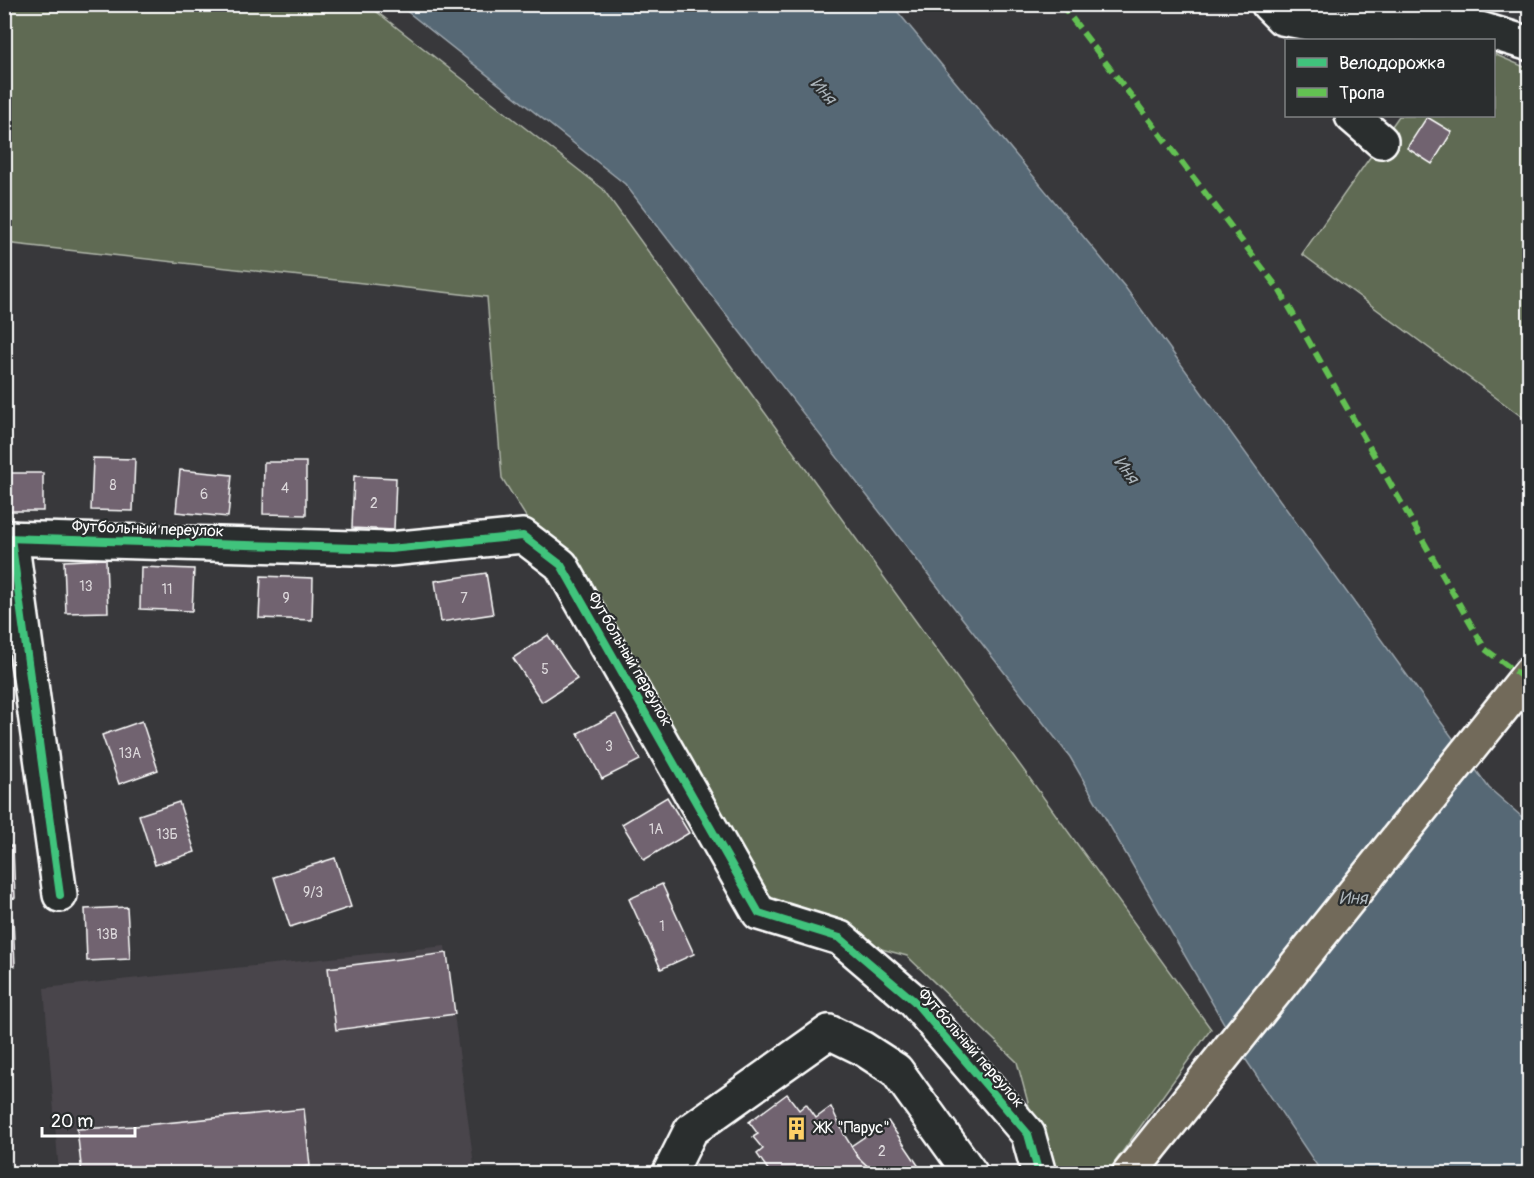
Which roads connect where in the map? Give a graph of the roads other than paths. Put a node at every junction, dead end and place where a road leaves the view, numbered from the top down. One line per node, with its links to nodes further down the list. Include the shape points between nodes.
1 (1281, 21): 2 (street, via 1324,26 1410,24 1477,28)
2 (1530, 44)
3 (1353, 117): 4 (street)
4 (1381, 141)
5 (8, 538): 7 (street); 10 (street, Футбольный переулок, via 390,549 523,536 561,565 759,913 840,938 914,1001 1028,1134)
6 (1530, 673): 11 (main road)
7 (60, 895)
8 (669, 1173): 9 (street, via 691,1130 829,1032 896,1070)
9 (971, 1173)
10 (1039, 1173)
11 (1129, 1173)

